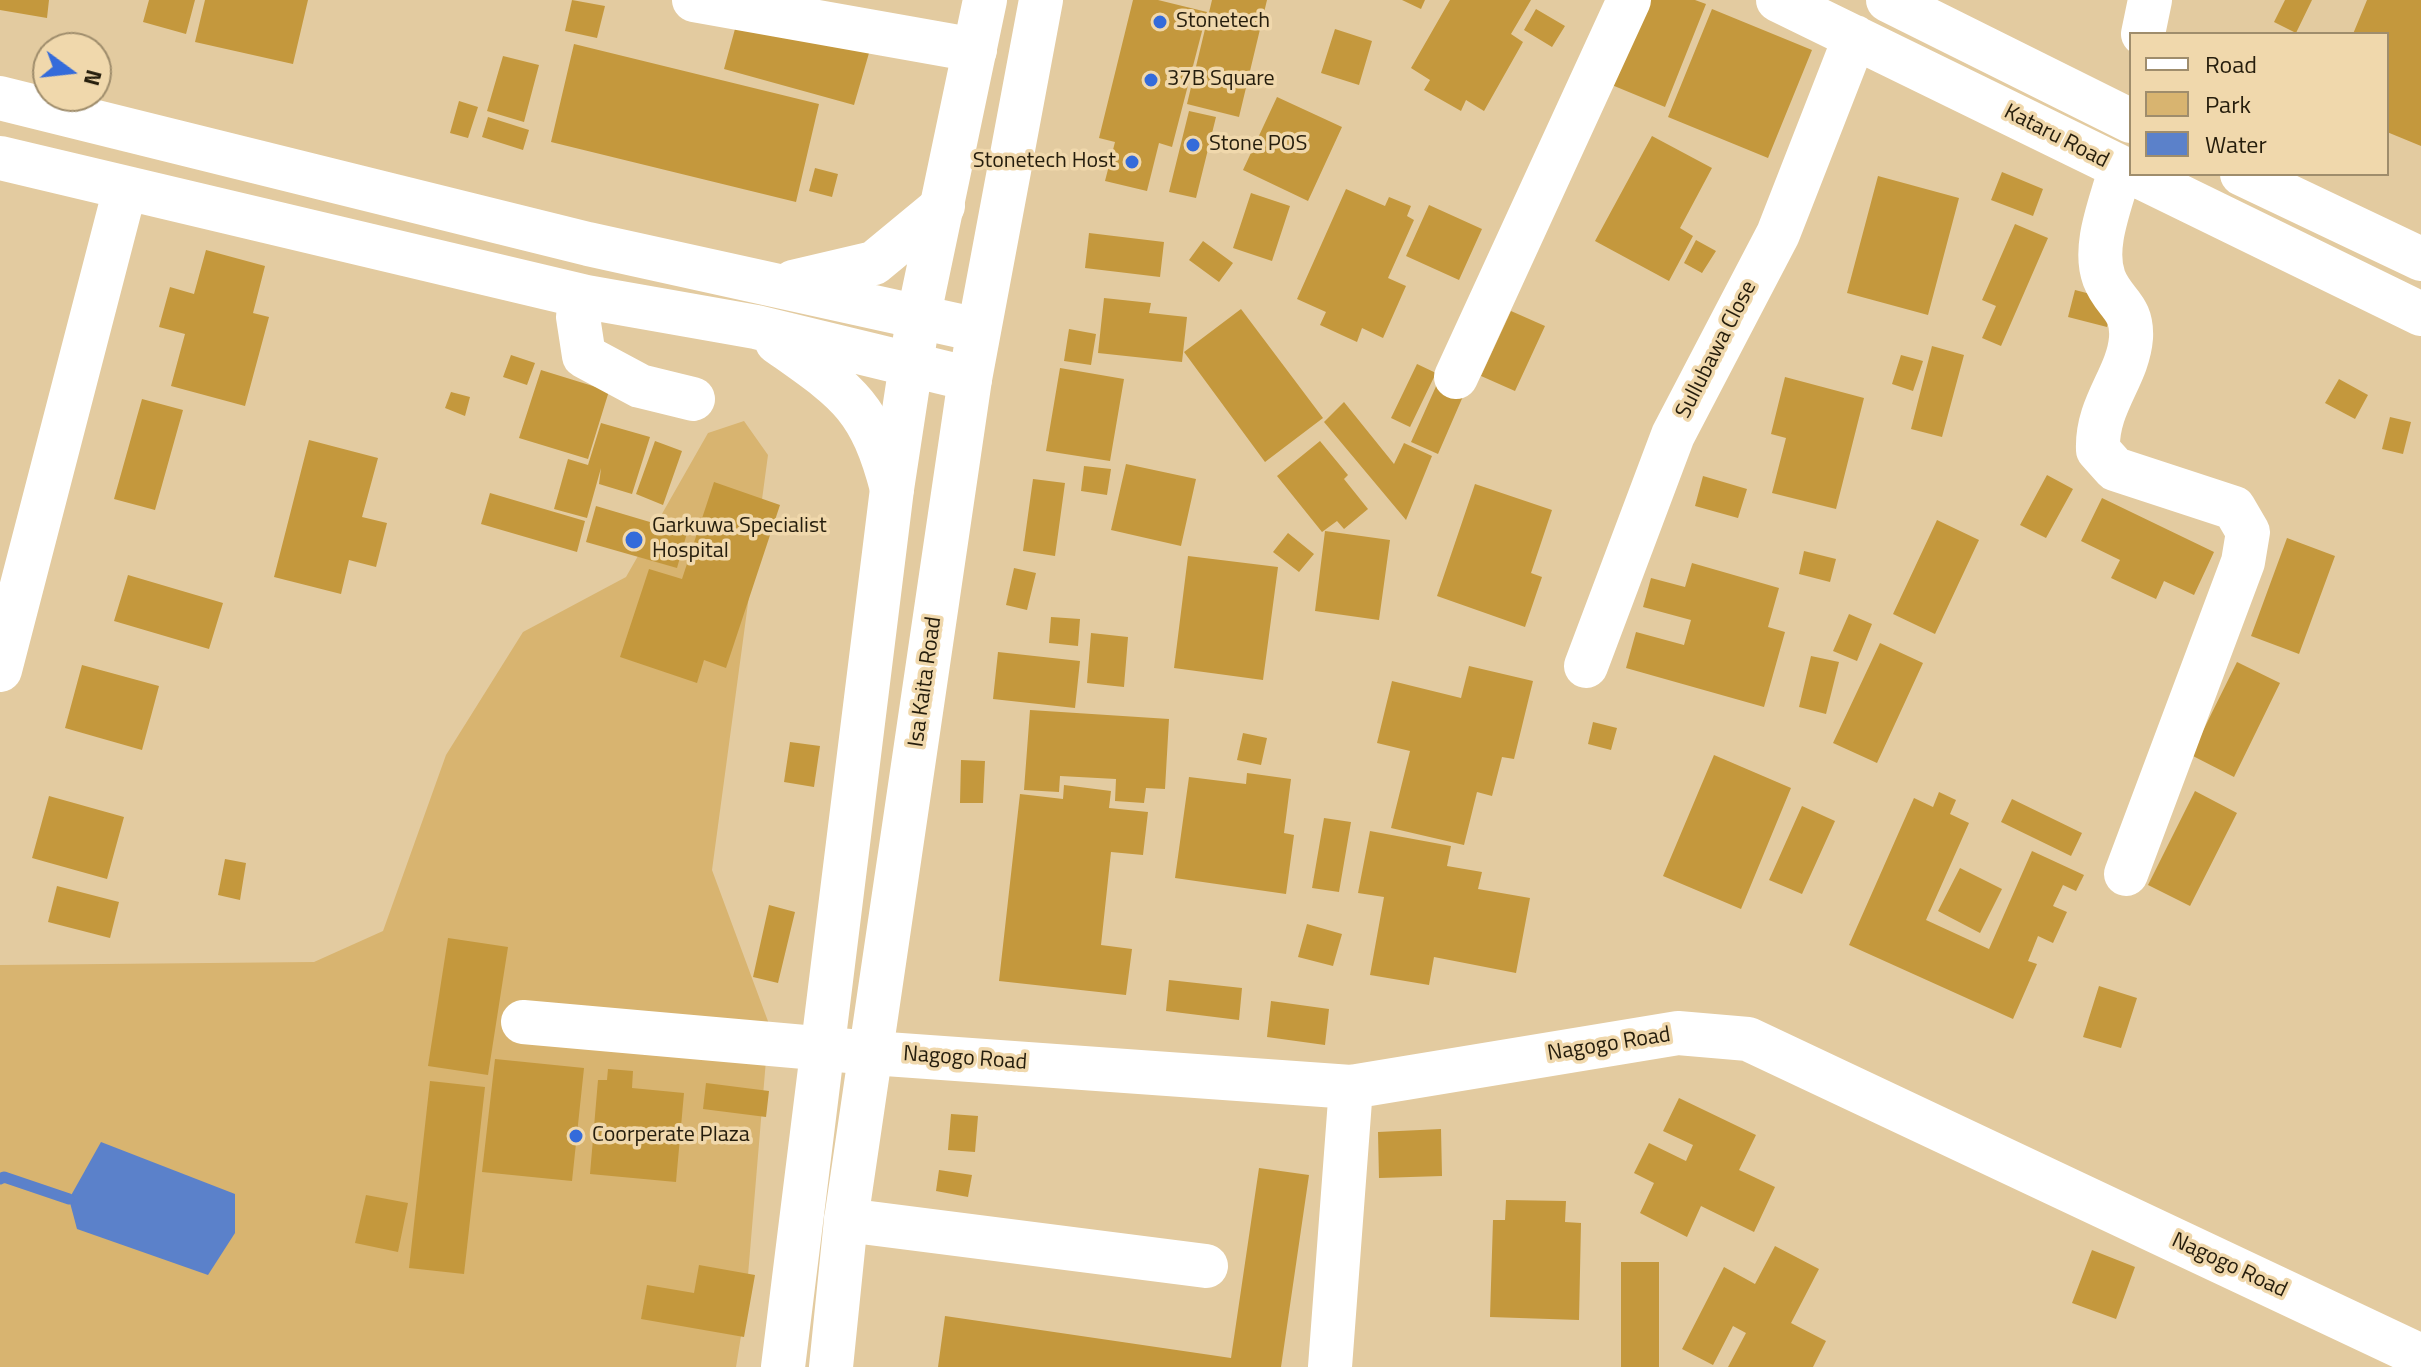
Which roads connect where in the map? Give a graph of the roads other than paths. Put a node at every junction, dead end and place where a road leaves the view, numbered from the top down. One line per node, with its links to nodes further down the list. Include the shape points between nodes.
1 (694, 0): 10 (street)
2 (985, 0): 10 (street)
3 (1041, 0): 26 (street, Isa Kaita Road)
4 (1629, 0): 28 (street)
5 (1778, 0): 9 (street, Kataru Road)
6 (1888, 0): 12 (street)
7 (2150, 0): 8 (street)
8 (2143, 32)
9 (1855, 37): 14 (street, Kataru Road); 32 (street, Sullubawa Close, via 1778,234 1673,435)
10 (975, 50): 19 (street)
11 (0, 98): 21 (street, via 588,244)
12 (2129, 108)
13 (0, 158): 18 (street)
14 (2120, 169): 15 (street, Kataru Road); 34 (street, via 2099,254 2105,280 2131,316 2131,342 2097,427 2098,450 2115,469 2234,508 2248,532 2243,562)
15 (2129, 173)
16 (2135, 176): 23 (street, Kataru Road)
17 (2246, 176): 20 (street)
18 (125, 189): 22 (street); 33 (street)
19 (943, 206): 21 (street, via 874,263); 24 (street)
20 (2421, 259)
21 (778, 284): 24 (street)
22 (586, 297): 25 (street); 30 (street, via 578,317 584,356 640,386)
23 (2421, 314)
24 (918, 319): 26 (street); 27 (street)
25 (756, 327): 27 (street); 31 (street, via 832,381 861,410 880,443)
26 (978, 330): 29 (street, Isa Kaita Road)
27 (910, 367): 29 (street); 31 (street)
28 (1456, 377)
29 (970, 379): 37 (street, Isa Kaita Road)
30 (693, 399)
31 (892, 489): 36 (street)
32 (1586, 666)
33 (0, 670)
34 (2126, 874)
35 (523, 1022): 36 (street, Nagogo Road)
36 (820, 1048): 37 (street, Nagogo Road); 42 (street)
37 (872, 1053): 38 (street, Nagogo Road); 39 (street, Isa Kaita Road)
38 (1351, 1087): 41 (street, Nagogo Road, via 1678,1033 1748,1039); 44 (street)
39 (846, 1220): 40 (street); 43 (street, Isa Kaita Road)
40 (1206, 1266)
41 (2421, 1356)
42 (783, 1367)
43 (831, 1367)
44 (1330, 1367)

